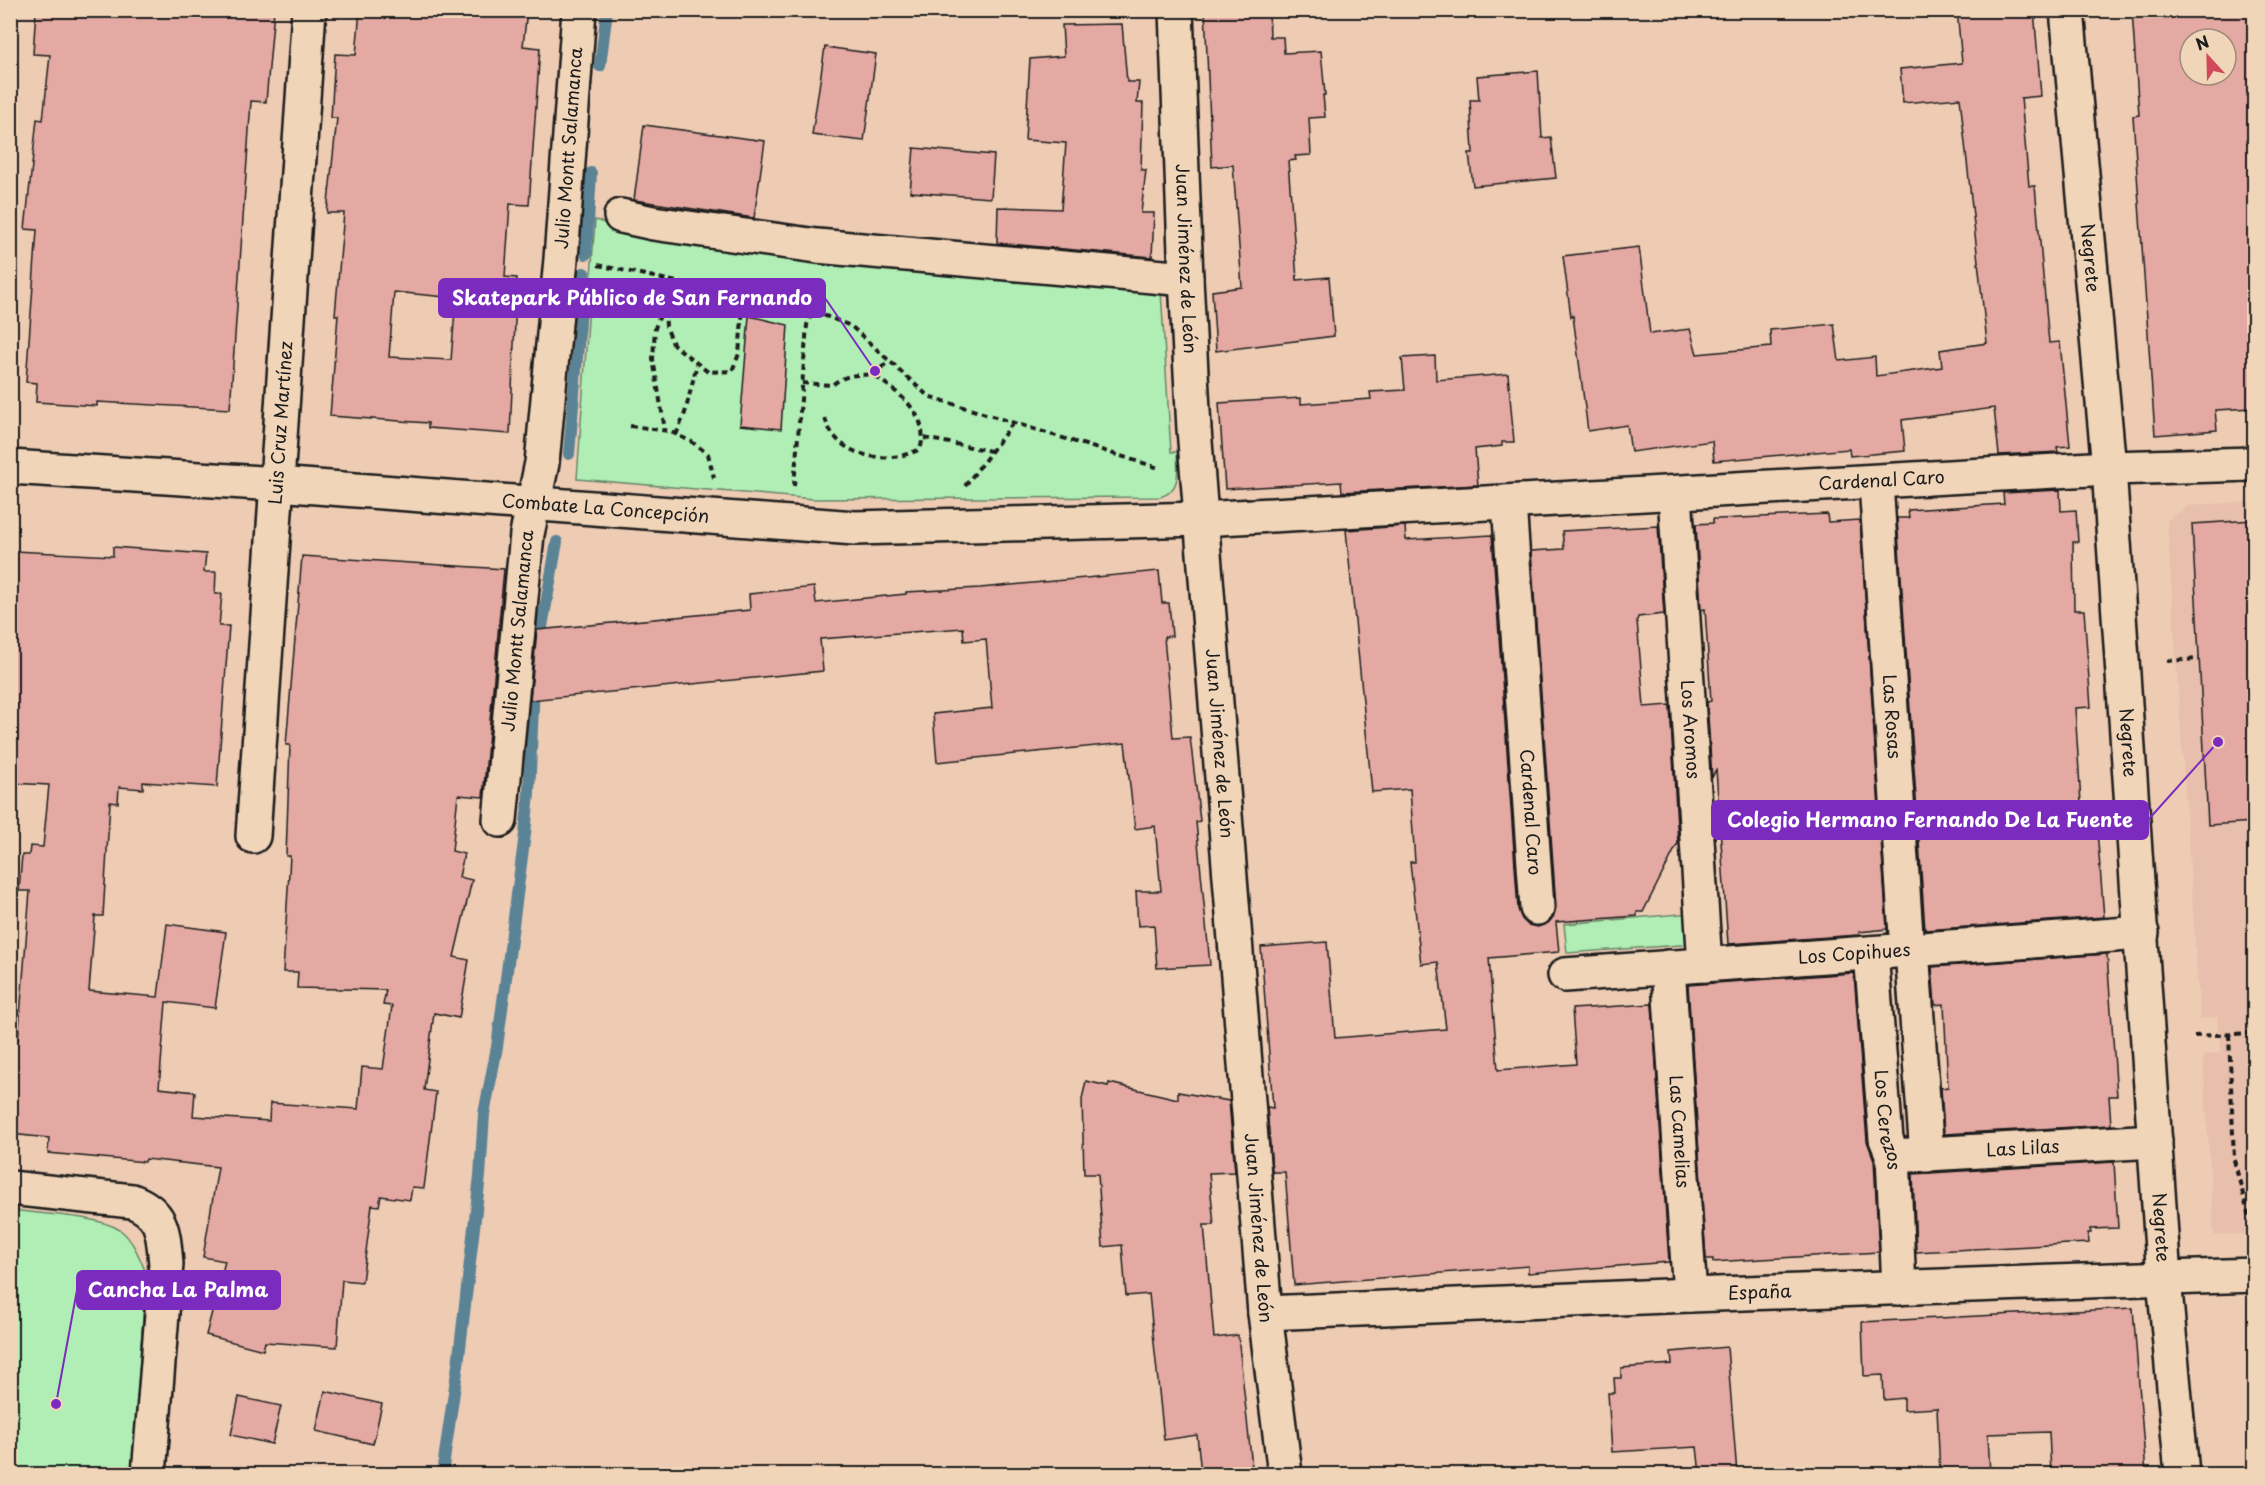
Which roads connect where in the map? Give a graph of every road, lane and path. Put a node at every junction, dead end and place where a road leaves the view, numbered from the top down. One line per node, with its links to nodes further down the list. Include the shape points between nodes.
1 (309, 10): 30 (street, Luis Cruz Martínez)
2 (579, 10): 35 (street, Julio Montt Salamanca, via 542,463)
3 (1176, 10): 9 (street, Juan Jiménez de León)
4 (2067, 10): 26 (street, Negrete)
5 (621, 216): 6 (street)
6 (817, 246): 9 (street); 12 (path)
7 (587, 263): 8 (path)
8 (663, 279): 10 (path); 11 (path)
9 (1186, 279): 28 (street, Juan Jiménez de León)
10 (744, 296): 12 (path); 14 (path, via 739,354 732,371 708,372)
11 (664, 305): 14 (path, via 673,344); 20 (path, via 655,328 652,359)
12 (813, 311): 13 (path, via 851,326); 16 (path, via 807,325)
13 (889, 361): 15 (path); 18 (path, via 928,396)
14 (697, 364): 21 (path)
15 (873, 375): 16 (path, via 843,376 832,386); 22 (path, via 906,400 918,416)
16 (802, 383): 31 (path)
17 (825, 418): 22 (path, via 828,431 843,445 882,459 907,456 920,449)
18 (1013, 423): 23 (path); 28 (path)
19 (630, 426): 20 (path)
20 (665, 430): 21 (path)
21 (676, 435): 27 (path, via 708,454)
22 (924, 438): 23 (path)
23 (991, 451): 32 (path)
24 (2254, 464): 26 (street, Cardenal Caro)
25 (10, 467): 30 (street, Combate La Concepción)
26 (2109, 468): 29 (street, Cardenal Caro); 42 (street, Negrete)
27 (714, 478)
28 (1198, 479): 36 (street, Juan Jiménez de León)
29 (1876, 483): 33 (street, Cardenal Caro); 43 (street, Las Rosas)
30 (277, 484): 35 (street, Combate La Concepción); 40 (street, Luis Cruz Martínez)
31 (794, 486)
32 (962, 489)
33 (1675, 494): 34 (street, Cardenal Caro); 45 (street, Los Aromos)
34 (1509, 503): 36 (street, Cardenal Caro); 41 (street, Cardenal Caro)
35 (534, 504): 36 (street, Combate La Concepción, via 855,528); 39 (street, Julio Montt Salamanca, via 527,534)
36 (1201, 519): 60 (street, Juan Jiménez de León)
37 (2199, 659): 38 (path)
38 (2168, 661)
39 (500, 820)
40 (253, 836)
41 (1537, 908)
42 (2142, 933): 43 (street, Los Copihues); 51 (street, Negrete)
43 (1910, 950): 44 (street, Los Copihues); 52 (street, Los Cerezos)
44 (1871, 953): 45 (street, Los Copihues); 53 (street, Los Cerezos, via 1886,1139)
45 (1705, 965): 46 (street, Los Copihues)
46 (1668, 967): 47 (street, Los Copihues); 59 (street, Las Camelias)
47 (1565, 975)
48 (2254, 1033): 49 (path)
49 (2229, 1034): 50 (path); 55 (path, via 2234,1160)
50 (2194, 1036)
51 (2155, 1141): 52 (street, Las Lilas); 57 (street, Negrete)
52 (1927, 1155): 53 (street, Las Lilas)
53 (1893, 1156): 58 (street, Los Cerezos)
54 (10, 1188): 61 (street, via 132,1202 146,1207 156,1217 164,1240 166,1264)
55 (2254, 1236)
56 (2254, 1275): 57 (street, España)
57 (2164, 1279): 58 (street, España); 63 (street, Negrete)
58 (1899, 1288): 59 (street, España)
59 (1690, 1295): 60 (street, España)
60 (1265, 1313): 62 (street, Juan Jiménez de León)
61 (149, 1474)
62 (1285, 1474)
63 (2182, 1474)

